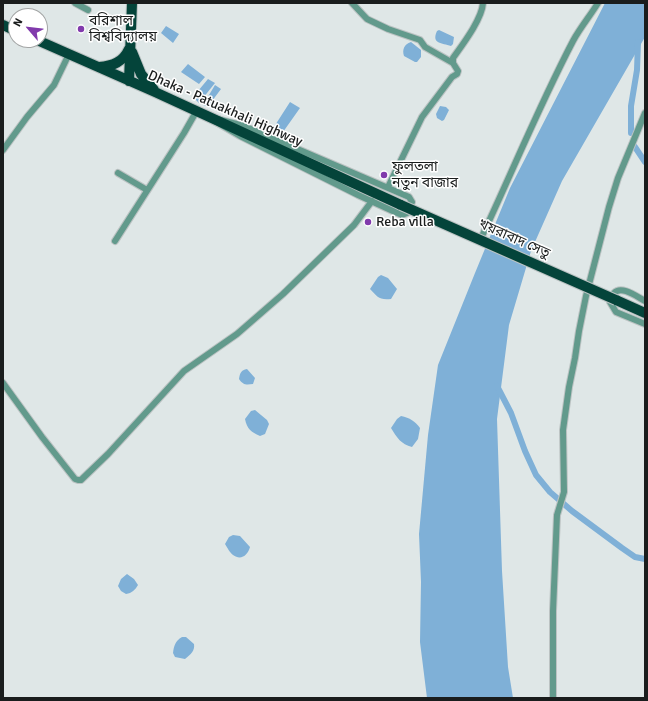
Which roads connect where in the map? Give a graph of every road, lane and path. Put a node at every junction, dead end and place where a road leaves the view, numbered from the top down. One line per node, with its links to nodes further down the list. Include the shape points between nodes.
1 (76, 3): 6 (street)
2 (132, 3): 8 (highway)
3 (352, 3): 10 (street, via 367,19 420,40 425,47)
4 (483, 3): 10 (street, via 474,26 453,58)
5 (598, 3): 23 (street, via 574,40 534,120)
6 (88, 10)
7 (48, 45): 9 (highway, Dhaka - Patuakhali Highway)
8 (130, 47): 11 (highway, via 122,60 108,67); 12 (highway); 13 (highway, via 141,74)
9 (69, 54): 11 (highway, Dhaka - Patuakhali Highway); 17 (street, via 54,85)
10 (453, 63): 19 (street, via 457,74 422,117)
11 (98, 67): 12 (highway, Dhaka - Patuakhali Highway)
12 (129, 82): 13 (highway, Dhaka - Patuakhali Highway)
13 (155, 92): 14 (highway, Dhaka - Patuakhali Highway)
14 (196, 112): 16 (highway, Dhaka - Patuakhali Highway); 20 (street)
15 (645, 113): 29 (street, via 608,207 585,303 569,387 563,430 564,492 557,515)
16 (206, 116): 19 (street, via 244,126); 21 (street, via 240,136); 22 (highway, Dhaka - Patuakhali Highway)
17 (3, 150)
18 (118, 173): 20 (street)
19 (388, 187): 21 (street, via 409,196 412,202 407,213 395,212)
20 (147, 190): 24 (street)
21 (372, 201): 28 (street, via 354,225 283,294 237,334 184,371 108,454 80,480 75,479)
22 (401, 204): 26 (highway, খয়রাবাদ সেতু, bridge)
23 (483, 234)
24 (115, 241)
25 (645, 301): 27 (street, via 619,290 614,293 610,302 616,312)
26 (645, 313)
27 (645, 324)
28 (3, 383)
29 (553, 698)

